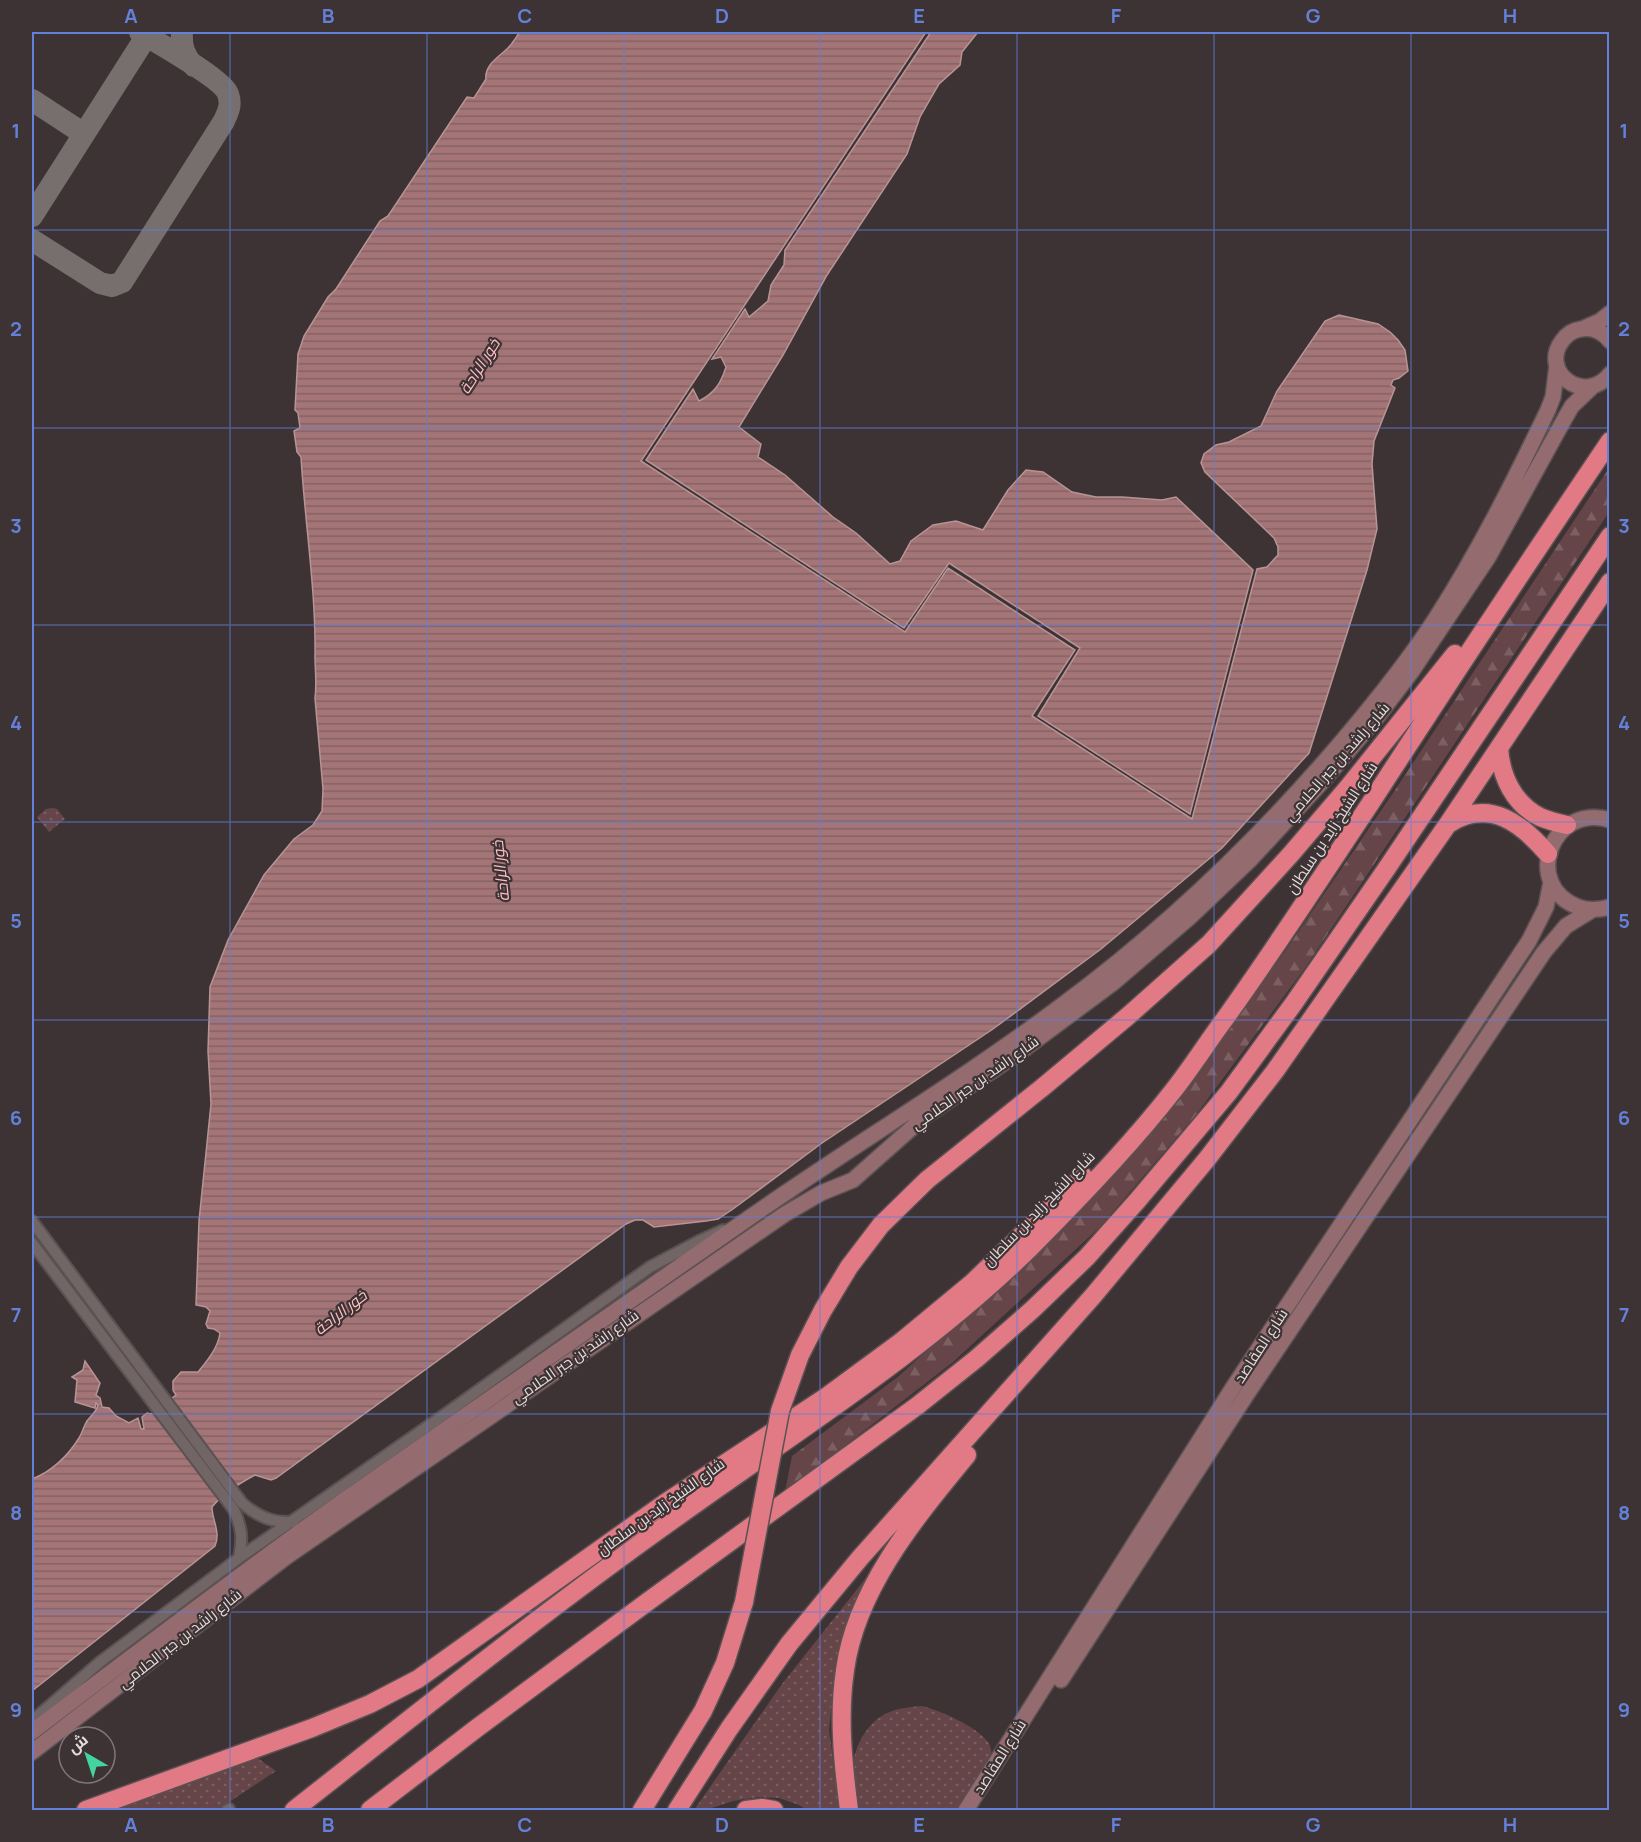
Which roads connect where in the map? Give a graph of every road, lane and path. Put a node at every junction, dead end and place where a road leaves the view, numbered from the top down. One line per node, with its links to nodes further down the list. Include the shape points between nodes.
1 (1610, 313): 2 (main road)
2 (1584, 328): 3 (main road, via 1601,332); 4 (main road, شارع راشد بن جبر الحلامي, via 1565,336 1556,355)
3 (1610, 341)
4 (1557, 364): 6 (main road, via 1561,374 1575,385); 22 (main road, شارع راشد بن جبر الحلامي, via 1548,410 1456,586 1402,666 1313,776 1212,880 1105,973 1011,1043)
5 (1610, 374): 6 (main road, شارع راشد بن جبر الحلامي)
6 (1593, 386): 23 (main road, شارع راشد بن جبر الحلامي, via 1572,406 1489,556 1412,671 1322,782 1251,859 1113,983 924,1117 853,1179)
7 (1610, 441): 10 (highway, شارع الشيخ زايد بن سلطان)
8 (1610, 536): 38 (highway, via 1294,1003 1229,1092 1087,1257 1017,1324 917,1406)
9 (1610, 582): 11 (highway)
10 (1514, 584): 21 (highway, شارع الشيخ زايد بن سلطان, via 1273,951); 39 (highway, bridge, via 1350,785 1209,944 1128,1016 927,1180 881,1225 849,1267 800,1355 780,1411 744,1602 725,1663 703,1711)
11 (1499, 748): 15 (highway); 16 (highway, via 1507,783 1520,802 1543,818)
12 (1610, 808): 13 (main road)
13 (1593, 817): 14 (main road); 16 (main road)
14 (1610, 820)
15 (1448, 824): 17 (highway, via 1473,813 1490,813 1522,828); 28 (highway, via 1275,1071)
16 (1567, 825): 17 (main road)
17 (1548, 854): 18 (main road)
18 (1551, 882): 20 (main road, via 1563,899); 44 (main road, شارع المقاصد, via 1541,919 1529,941 1234,1386)
19 (1610, 907): 20 (main road)
20 (1592, 910): 45 (main road, شارع المقاصد, via 1566,926 1544,952 1247,1394)
21 (1174, 1090): 36 (highway, via 972,1283 903,1341 665,1503 418,1679 312,1728); 37 (highway, شارع الشيخ زايد بن سلطان, via 1029,1249 935,1333 656,1531)
22 (835, 1160): 23 (main road, via 844,1166 845,1174 807,1195); 25 (main road, شارع راشد بن جبر الحلامي)
23 (801, 1204): 35 (main road, شارع راشد بن جبر الحلامي, via 286,1557)
24 (32, 1221): 30 (street)
25 (742, 1222): 27 (street); 29 (main road, شارع راشد بن جبر الحلامي)
26 (32, 1243): 30 (street)
27 (666, 1258): 29 (main road, via 666,1268 640,1288); 31 (street)
28 (1093, 1296): 40 (highway, via 860,1558 789,1644); 43 (highway, via 1057,1351 931,1499 876,1581 855,1628 845,1668 841,1742)
29 (632, 1300): 34 (main road, شارع راشد بن جبر الحلامي, via 255,1564)
30 (238, 1506): 31 (street, via 270,1520); 32 (street, via 242,1539)
31 (293, 1521): 32 (street)
32 (239, 1558): 33 (street, via 100,1662)
33 (32, 1722)
34 (32, 1732)
35 (32, 1752)
36 (86, 1810)
37 (294, 1810)
38 (370, 1810)
39 (643, 1810)
40 (677, 1810)
41 (746, 1810): 42 (highway)
42 (774, 1810)
43 (849, 1810)
44 (966, 1810)
45 (975, 1810)

